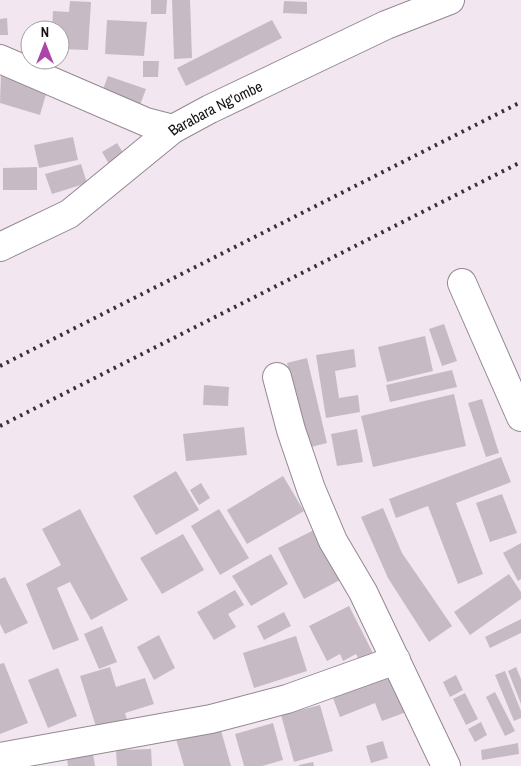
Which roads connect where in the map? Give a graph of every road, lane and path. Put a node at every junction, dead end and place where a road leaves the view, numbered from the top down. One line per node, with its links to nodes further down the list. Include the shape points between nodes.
1 (450, 0): 3 (street, Barabara Ng'ombe, via 369,33)
2 (0, 59): 3 (street, via 146,122)
3 (173, 129): 4 (street, Barabara Ng'ombe, via 69,214)
4 (0, 247)
5 (462, 283): 7 (street)
6 (277, 377): 8 (street, via 290,430 311,489 333,541)
7 (521, 417)
8 (396, 660): 10 (street, via 295,696); 11 (street)
9 (0, 758): 10 (street)
10 (46, 758)
11 (446, 766)

